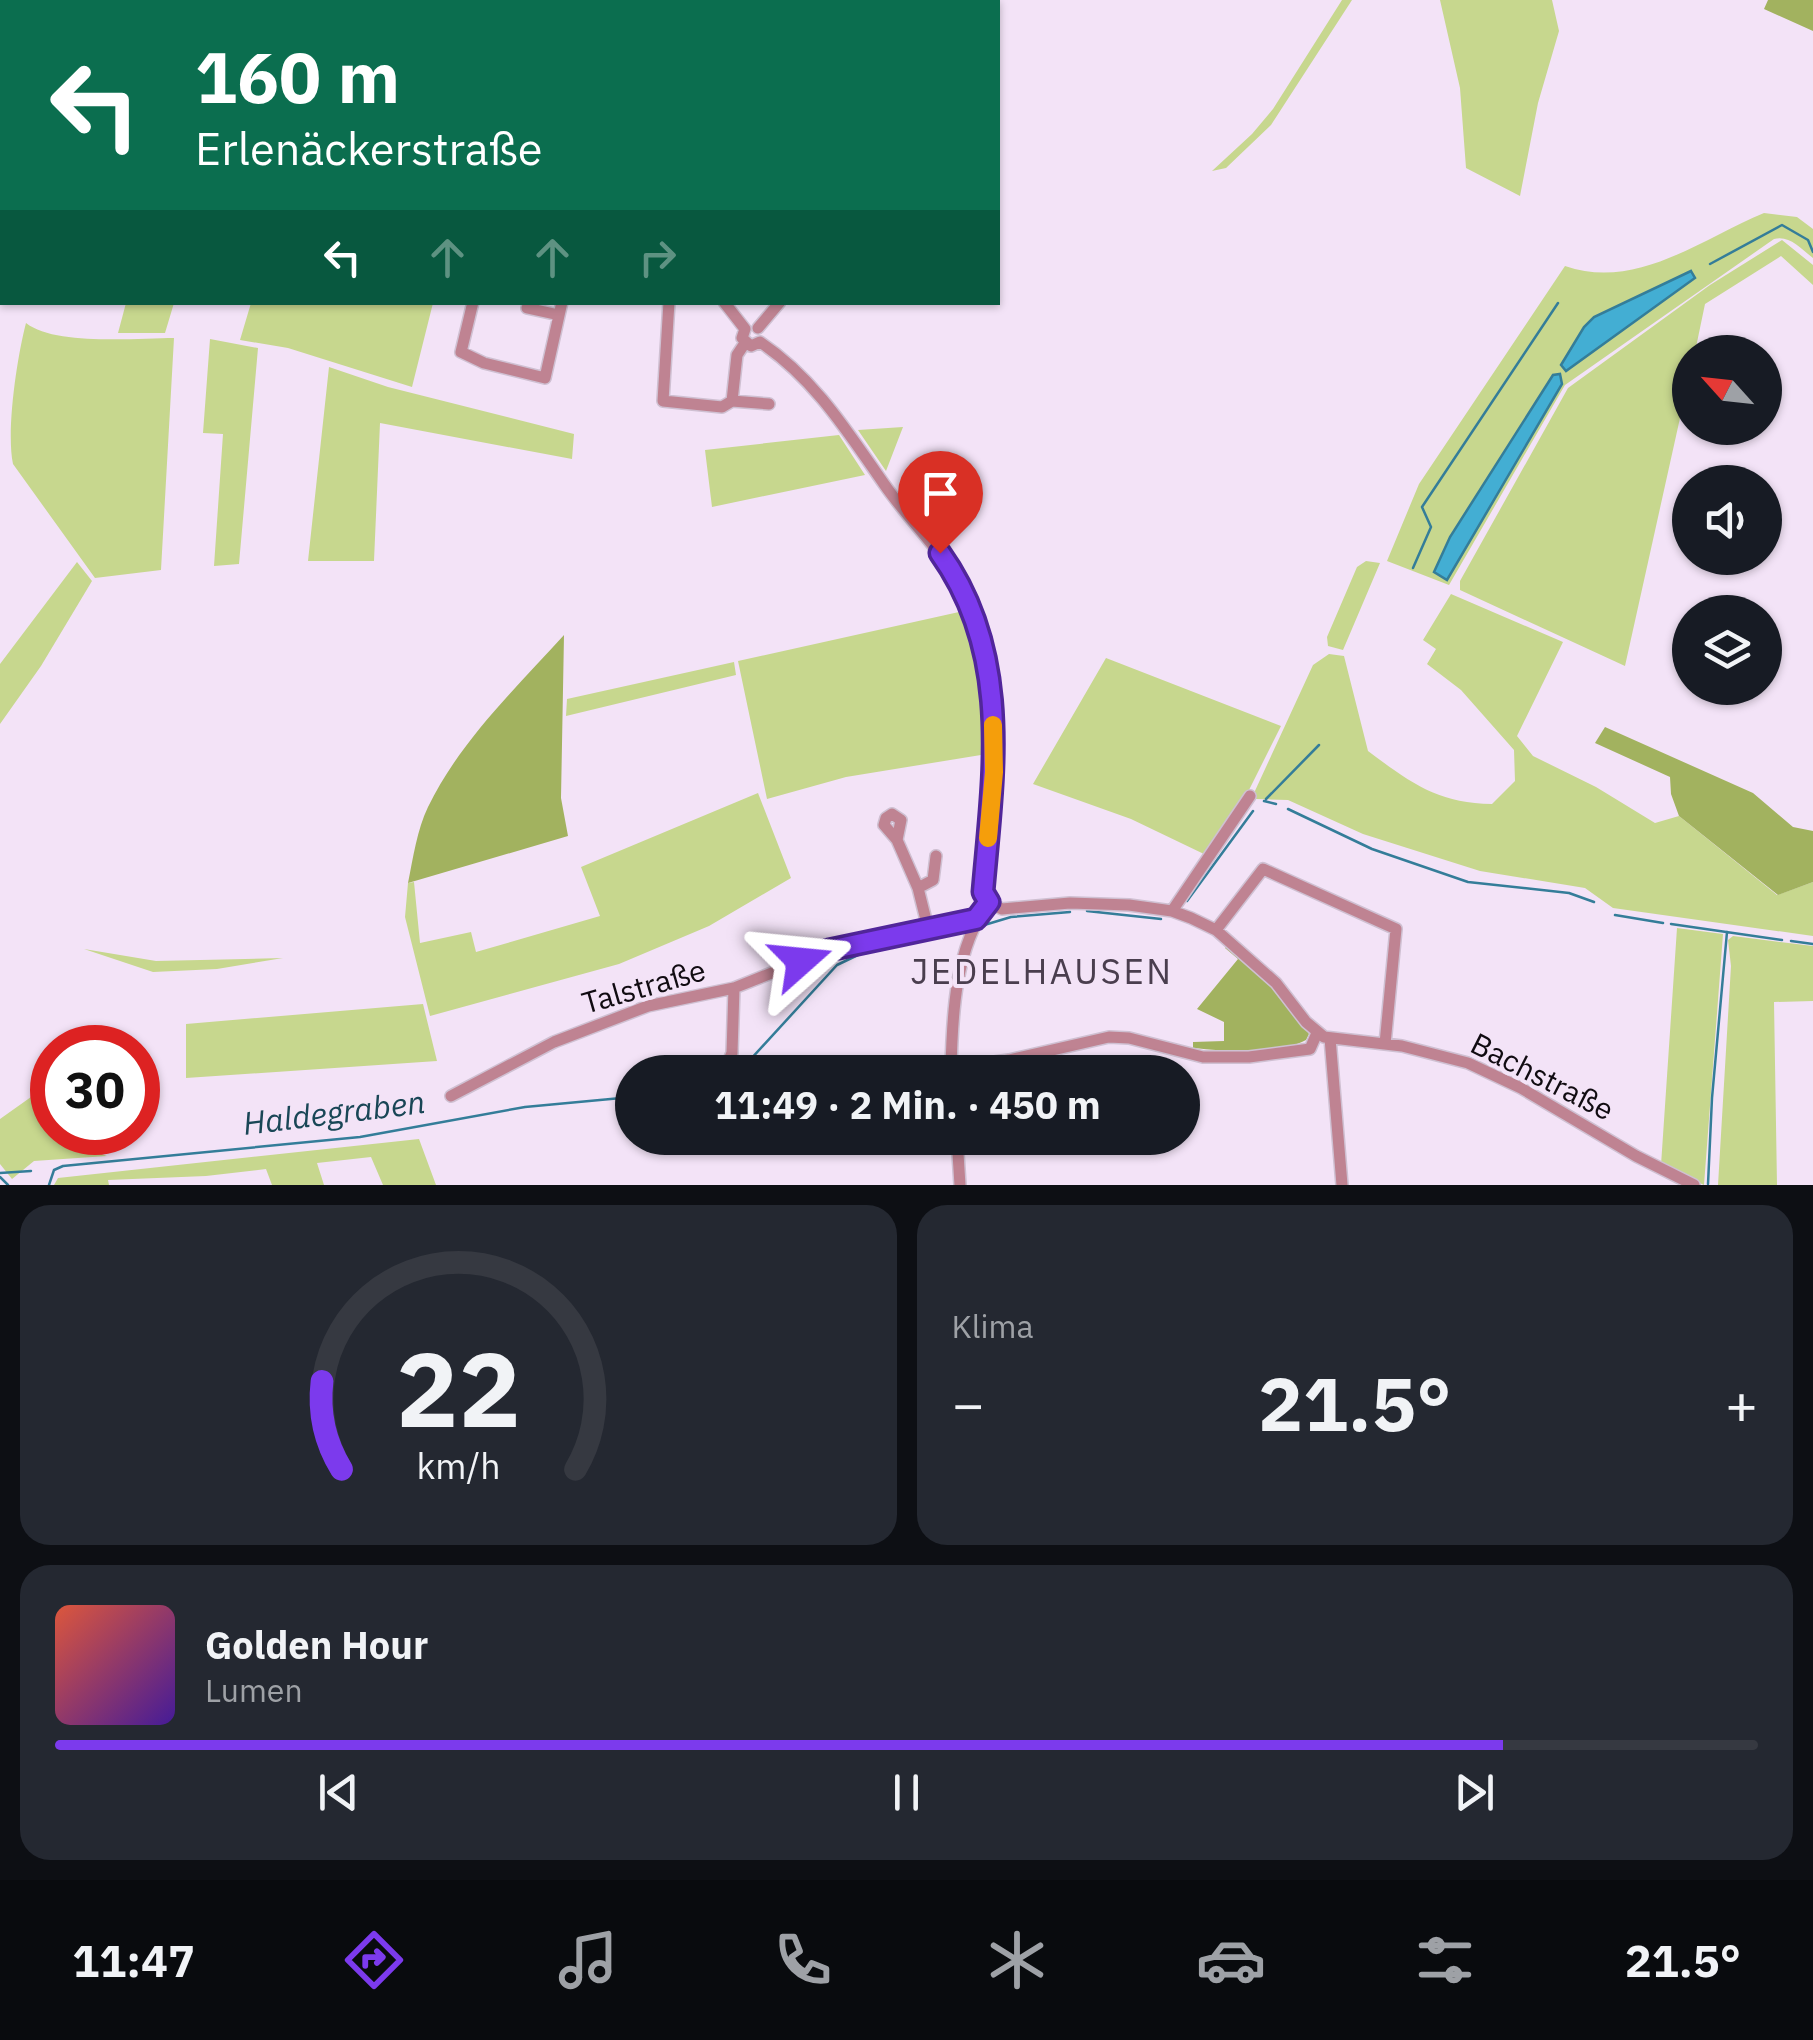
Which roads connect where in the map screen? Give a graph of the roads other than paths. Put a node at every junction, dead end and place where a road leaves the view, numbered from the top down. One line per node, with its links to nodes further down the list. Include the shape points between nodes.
1 (473, 305): 6 (street, via 461,352 545,378)
2 (669, 305): 10 (street, via 663,401 722,407)
3 (727, 305): 7 (street)
4 (777, 305): 7 (street)
5 (527, 308): 6 (street)
6 (561, 309)
7 (752, 328): 8 (street); 9 (street)
8 (760, 342): 9 (street); 16 (street, via 810,382 965,590 982,638 994,740 983,892)
9 (745, 343): 10 (street, via 737,354)
10 (732, 401): 11 (street)
11 (769, 404)
12 (1250, 796): 17 (street)
13 (897, 840): 15 (street)
14 (936, 856): 15 (street, via 933,880)
15 (918, 888): 19 (street)
16 (989, 902): 17 (street, Bachstraße, via 1002,908 1107,903); 18 (street)
17 (1172, 911): 20 (street, Bachstraße)
18 (976, 919): 19 (street, Talstraße); 26 (street, via 960,982)
19 (928, 928): 21 (street, Talstraße, via 829,950)
20 (1216, 930): 22 (street, Bachstraße, via 1276,983); 24 (street, via 1264,870 1396,929)
21 (734, 988): 25 (street); 30 (street, Talstraße, via 648,1006 581,1030)
22 (1317, 1033): 23 (street, Bachstraße); 29 (street, via 1310,1049)
23 (1330, 1038): 24 (street, Bachstraße); 33 (street)
24 (1385, 1044): 34 (street, Bachstraße, via 1493,1074)
25 (731, 1055)
26 (953, 1055)
27 (1030, 1055): 28 (street, via 1109,1037)
28 (1195, 1055)
29 (1200, 1056)
30 (451, 1096)
31 (959, 1155): 32 (street)
32 (960, 1185)
33 (1342, 1185)
34 (1694, 1185)

